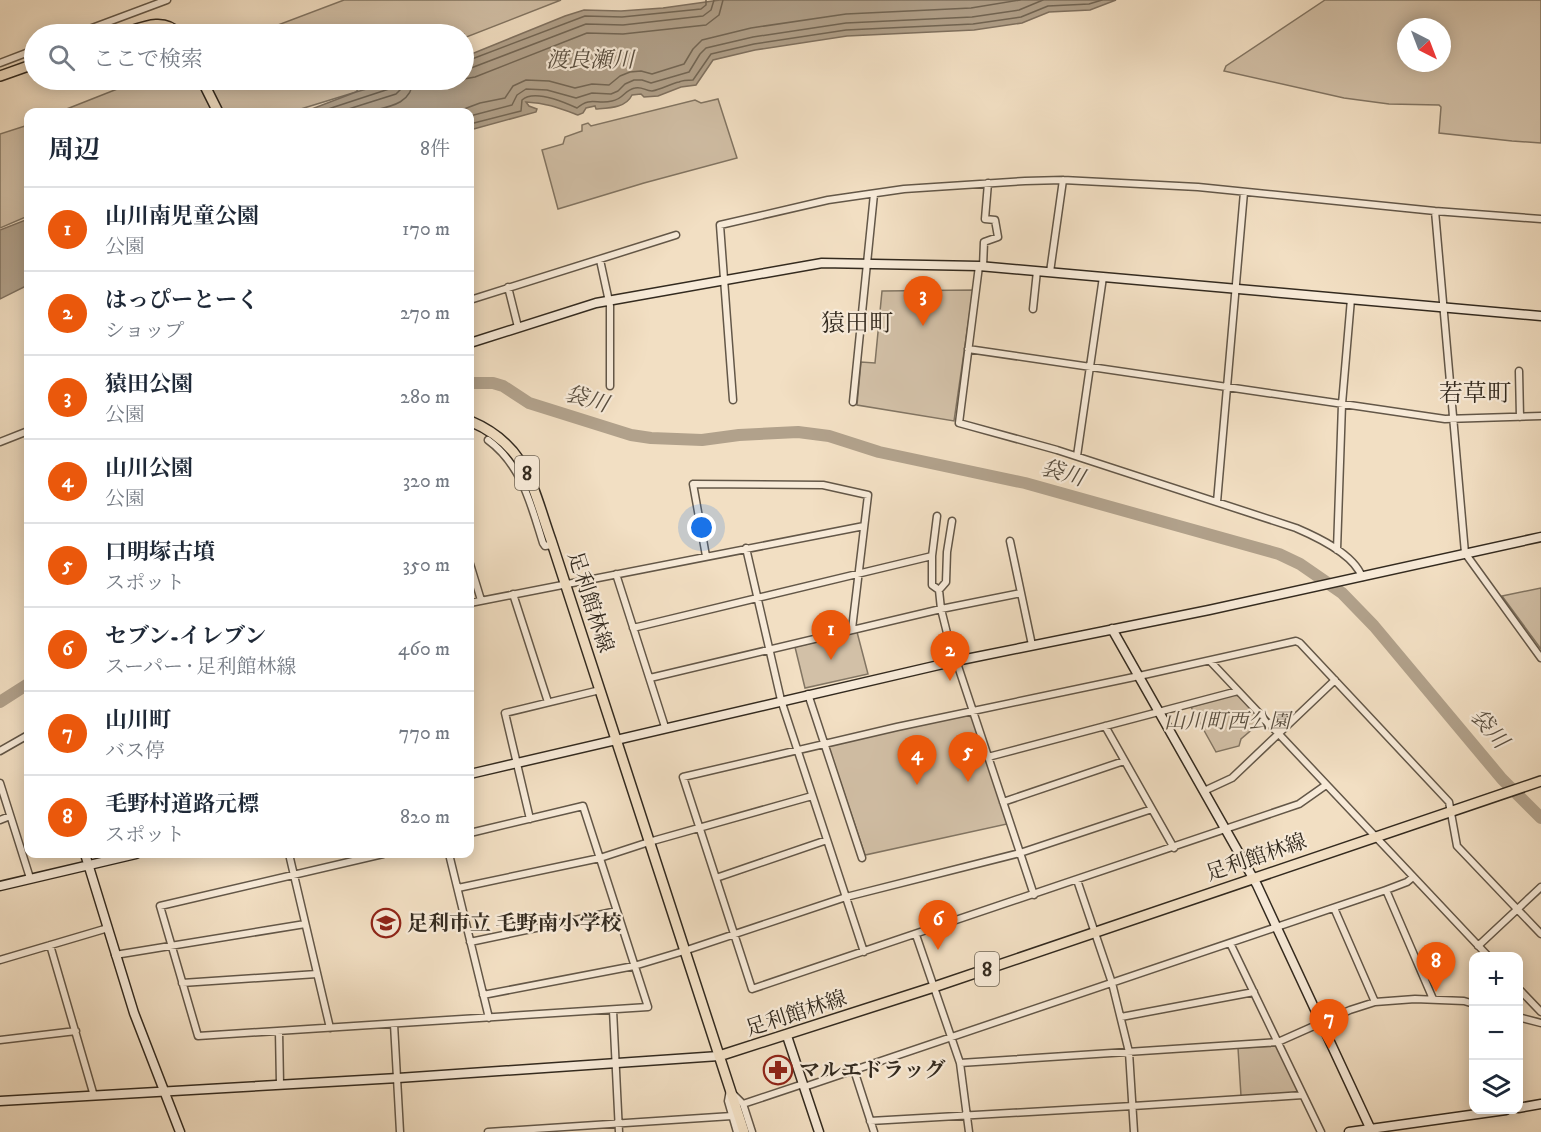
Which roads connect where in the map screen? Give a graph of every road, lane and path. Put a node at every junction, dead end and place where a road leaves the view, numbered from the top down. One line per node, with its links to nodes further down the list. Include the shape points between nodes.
1 (166, 0): 2 (street)
2 (102, 24)
3 (24, 54): 4 (street)
4 (0, 63)
5 (24, 68): 6 (main road)
6 (0, 76)
7 (207, 90): 8 (main road)
8 (216, 108)
9 (1063, 180): 10 (street); 11 (street); 20 (street)
10 (987, 183): 12 (street); 18 (street, via 985,219 995,220 998,237 984,242)
11 (1244, 192): 13 (street); 24 (street)
12 (874, 194): 17 (street); 22 (street, via 828,200 720,225)
13 (1435, 211): 14 (street); 28 (street)
14 (1541, 219)
15 (676, 235): 16 (street)
16 (600, 260): 23 (street); 27 (street)
17 (868, 264): 18 (street); 22 (street, via 810,264); 39 (street)
18 (981, 267): 19 (street); 33 (street)
19 (1037, 271): 20 (street); 29 (street)
20 (1050, 273): 21 (street)
21 (1103, 277): 24 (street); 34 (street)
22 (725, 279): 27 (street); 38 (street)
23 (508, 287): 25 (street); 31 (street)
24 (1234, 289): 26 (street); 37 (street)
25 (474, 299)
26 (1351, 299): 28 (street); 40 (street)
27 (609, 300): 31 (street); 36 (street)
28 (1443, 307): 30 (street); 43 (street)
29 (1033, 309)
30 (1541, 316)
31 (518, 327): 32 (street)
32 (474, 342)
33 (968, 349): 34 (street); 48 (street, via 959,423)
34 (1091, 368): 37 (street); 48 (street)
35 (1519, 371): 42 (street)
36 (610, 386)
37 (1227, 387): 40 (street); 49 (street)
38 (733, 400)
39 (853, 402)
40 (1342, 404): 43 (street); 57 (street)
41 (1541, 416): 42 (street)
42 (1520, 417): 43 (street)
43 (1452, 420): 58 (street)
44 (474, 422): 55 (main road, 足利館林線 / 8, via 511,447 526,472)
45 (24, 433): 47 (street)
46 (488, 440): 55 (street, via 516,470 543,543)
47 (0, 442)
48 (1077, 456): 49 (street)
49 (1217, 502): 57 (street, via 1296,528)
50 (937, 516): 60 (street)
51 (952, 520): 66 (street, via 946,582)
52 (864, 526): 56 (street); 59 (street, via 868,495 862,493 823,485 693,484); 62 (street)
53 (1541, 537): 58 (street)
54 (1010, 541): 67 (street)
55 (553, 545): 65 (main road, 足利館林線 / 8)
56 (746, 548): 59 (street); 69 (street)
57 (1337, 550): 64 (street, via 1358,569)
58 (1465, 553): 64 (street); 78 (street)
59 (706, 556): 61 (street)
60 (932, 556): 62 (street); 66 (street, via 932,585)
61 (616, 574): 65 (street); 73 (street)
62 (860, 574): 69 (street); 74 (street)
63 (474, 577): 70 (street)
64 (1359, 578): 75 (street)
65 (566, 584): 68 (street); 84 (main road, 足利館林線 / 8)
66 (939, 590): 72 (street)
67 (1021, 593): 72 (street); 76 (street)
68 (513, 594): 70 (street); 88 (street)
69 (757, 598): 73 (street); 77 (street)
70 (481, 600): 71 (street)
71 (474, 602)
72 (941, 609): 74 (street); 79 (street)
73 (633, 628): 82 (street)
74 (852, 629): 77 (street)
75 (1112, 629): 76 (street); 81 (street)
76 (1032, 645): 79 (street)
77 (769, 650): 82 (street); 87 (street)
78 (1541, 658)
79 (956, 661): 86 (street); 89 (street)
80 (1210, 661): 81 (street); 83 (street, via 1296,641); 85 (street)
81 (1139, 676): 89 (street); 90 (street)
82 (650, 678): 92 (street)
83 (1335, 680): 93 (street); 110 (street, via 1449,802)
84 (600, 690): 88 (street); 95 (main road, 足利館林線 / 8)
85 (1238, 691): 90 (street); 93 (street)
86 (807, 694): 87 (street); 96 (street)
87 (781, 700): 92 (street); 98 (street)
88 (548, 702): 101 (street, via 505,713)
89 (973, 711): 96 (street); 99 (street)
90 (1159, 712): 91 (street); 106 (street)
91 (1105, 726): 99 (street); 100 (street)
92 (665, 727): 95 (street)
93 (1278, 734): 105 (street); 106 (street, via 1232,778)
94 (24, 737): 97 (street)
95 (615, 739): 101 (street); 119 (main road, 足利館林線 / 8)
96 (824, 744): 98 (street); 128 (street)
97 (0, 751)
98 (797, 751): 107 (street); 114 (street, via 683,777)
99 (988, 757): 108 (street)
100 (1125, 761): 108 (street); 109 (street)
101 (516, 762): 102 (street); 112 (street)
102 (474, 773)
103 (1540, 781): 110 (main road, 足利館林線 / 8)
104 (0, 783): 111 (street)
105 (1326, 785): 115 (street, via 1299,804); 117 (street)
106 (1204, 792): 115 (street)
107 (812, 795): 114 (street); 118 (street)
108 (1003, 802): 121 (street)
109 (1152, 809): 120 (street); 121 (street)
110 (1451, 810): 117 (main road, 足利館林線 / 8); 143 (street, via 1457,846)
111 (10, 816): 113 (street); 133 (street)
112 (530, 819): 116 (street); 127 (street, via 583,806)
113 (0, 820)
114 (699, 827): 119 (street); 134 (street)
115 (1227, 830): 120 (street); 131 (street)
116 (474, 832)
117 (1374, 836): 131 (main road, 足利館林線 / 8); 132 (street)
118 (827, 840): 134 (street); 141 (street)
119 (650, 842): 127 (street); 157 (main road, 足利館林線 / 8)
120 (1173, 848): 135 (street)
121 (1020, 853): 140 (street); 141 (street)
122 (86, 858): 129 (street)
123 (119, 858): 129 (street)
124 (290, 858): 130 (street)
125 (366, 858): 130 (street)
126 (450, 858): 138 (street)
127 (600, 858): 138 (street); 144 (street)
128 (862, 858)
129 (88, 865): 133 (street); 147 (street)
130 (294, 875): 145 (street); 155 (street, via 160,906)
131 (1253, 877): 146 (street); 148 (main road, 足利館林線 / 8)
132 (1413, 877): 139 (street); 156 (street)
133 (30, 878): 136 (street)
134 (716, 878): 149 (street)
135 (1077, 880): 140 (street); 148 (street)
136 (0, 886)
137 (1541, 887): 143 (street)
138 (458, 888): 152 (street)
139 (1386, 890): 142 (street); 170 (street)
140 (1034, 895): 151 (street)
141 (846, 897): 149 (street); 158 (street)
142 (1334, 908): 146 (street); 171 (street)
143 (1518, 909): 150 (street); 156 (street)
144 (617, 911): 152 (street); 162 (street)
145 (305, 924): 155 (street); 163 (street)
146 (1277, 927): 153 (street); 180 (street)
147 (108, 928): 154 (street); 160 (street)
148 (1095, 932): 165 (street); 166 (main road, 足利館林線 / 8)
149 (734, 934): 157 (street); 158 (street, via 752,989)
150 (1541, 934)
151 (916, 935): 158 (street); 166 (street)
152 (470, 942): 169 (street)
153 (1230, 943): 165 (street); 167 (street)
154 (50, 945): 161 (street); 182 (street)
155 (171, 946): 160 (street); 164 (street)
156 (1478, 946): 159 (street)
157 (684, 951): 162 (street); 189 (main road, 足利館林線 / 8)
158 (864, 952)
159 (1483, 952)
160 (115, 955): 196 (street)
161 (0, 960)
162 (634, 966): 169 (street); 173 (street, via 648,1007)
163 (317, 974): 164 (street); 181 (street)
164 (182, 983): 183 (street, via 198,1036)
165 (1112, 983): 175 (street); 185 (street)
166 (934, 987): 184 (main road, 足利館林線 / 8); 185 (street)
167 (1254, 992): 175 (street); 187 (street)
168 (1523, 993): 174 (street)
169 (483, 995): 176 (street)
170 (1433, 999): 171 (street); 172 (street)
171 (1375, 1002): 180 (street)
172 (1469, 1004)
173 (613, 1010): 176 (street); 191 (street)
174 (1541, 1012)
175 (1121, 1017): 188 (street)
176 (489, 1018): 179 (street)
177 (1523, 1018): 178 (street)
178 (1541, 1023)
179 (394, 1024): 181 (street); 193 (street)
180 (1321, 1024): 187 (street); 208 (street)
181 (330, 1028): 183 (street)
182 (75, 1031): 186 (street); 198 (street)
183 (279, 1031): 194 (street)
184 (787, 1036): 189 (main road, 足利館林線 / 8); 195 (street)
185 (952, 1037): 190 (street); 192 (street)
186 (0, 1040)
187 (1278, 1042): 188 (street); 197 (street)
188 (1130, 1052): 190 (street); 201 (street)
189 (719, 1056): 191 (street); 203 (main road)
190 (960, 1062): 205 (street)
191 (615, 1064): 193 (street); 207 (street)
192 (854, 1070): 195 (street); 206 (street)
193 (398, 1078): 194 (street); 210 (street)
194 (280, 1084): 196 (street)
195 (803, 1086): 203 (street); 216 (street)
196 (164, 1091): 198 (street); 209 (street)
197 (1303, 1095): 201 (street); 220 (street)
198 (94, 1096): 199 (street)
199 (0, 1101)
200 (1541, 1104): 202 (street)
201 (1133, 1106): 205 (street); 219 (street)
202 (1523, 1107)
203 (737, 1110): 207 (street); 213 (street); 214 (main road); 215 (street)
204 (1479, 1114): 208 (street)
205 (968, 1116): 206 (street); 218 (street)
206 (870, 1120): 217 (street)
207 (619, 1124): 211 (street); 212 (street)
208 (1371, 1130): 221 (street)
209 (180, 1132)
210 (400, 1132)
211 (488, 1132)
212 (619, 1132)
213 (736, 1132)
214 (744, 1132)
215 (752, 1132)
216 (819, 1132)
217 (874, 1132)
218 (969, 1132)
219 (1134, 1132)
220 (1321, 1132)
221 (1349, 1132)

